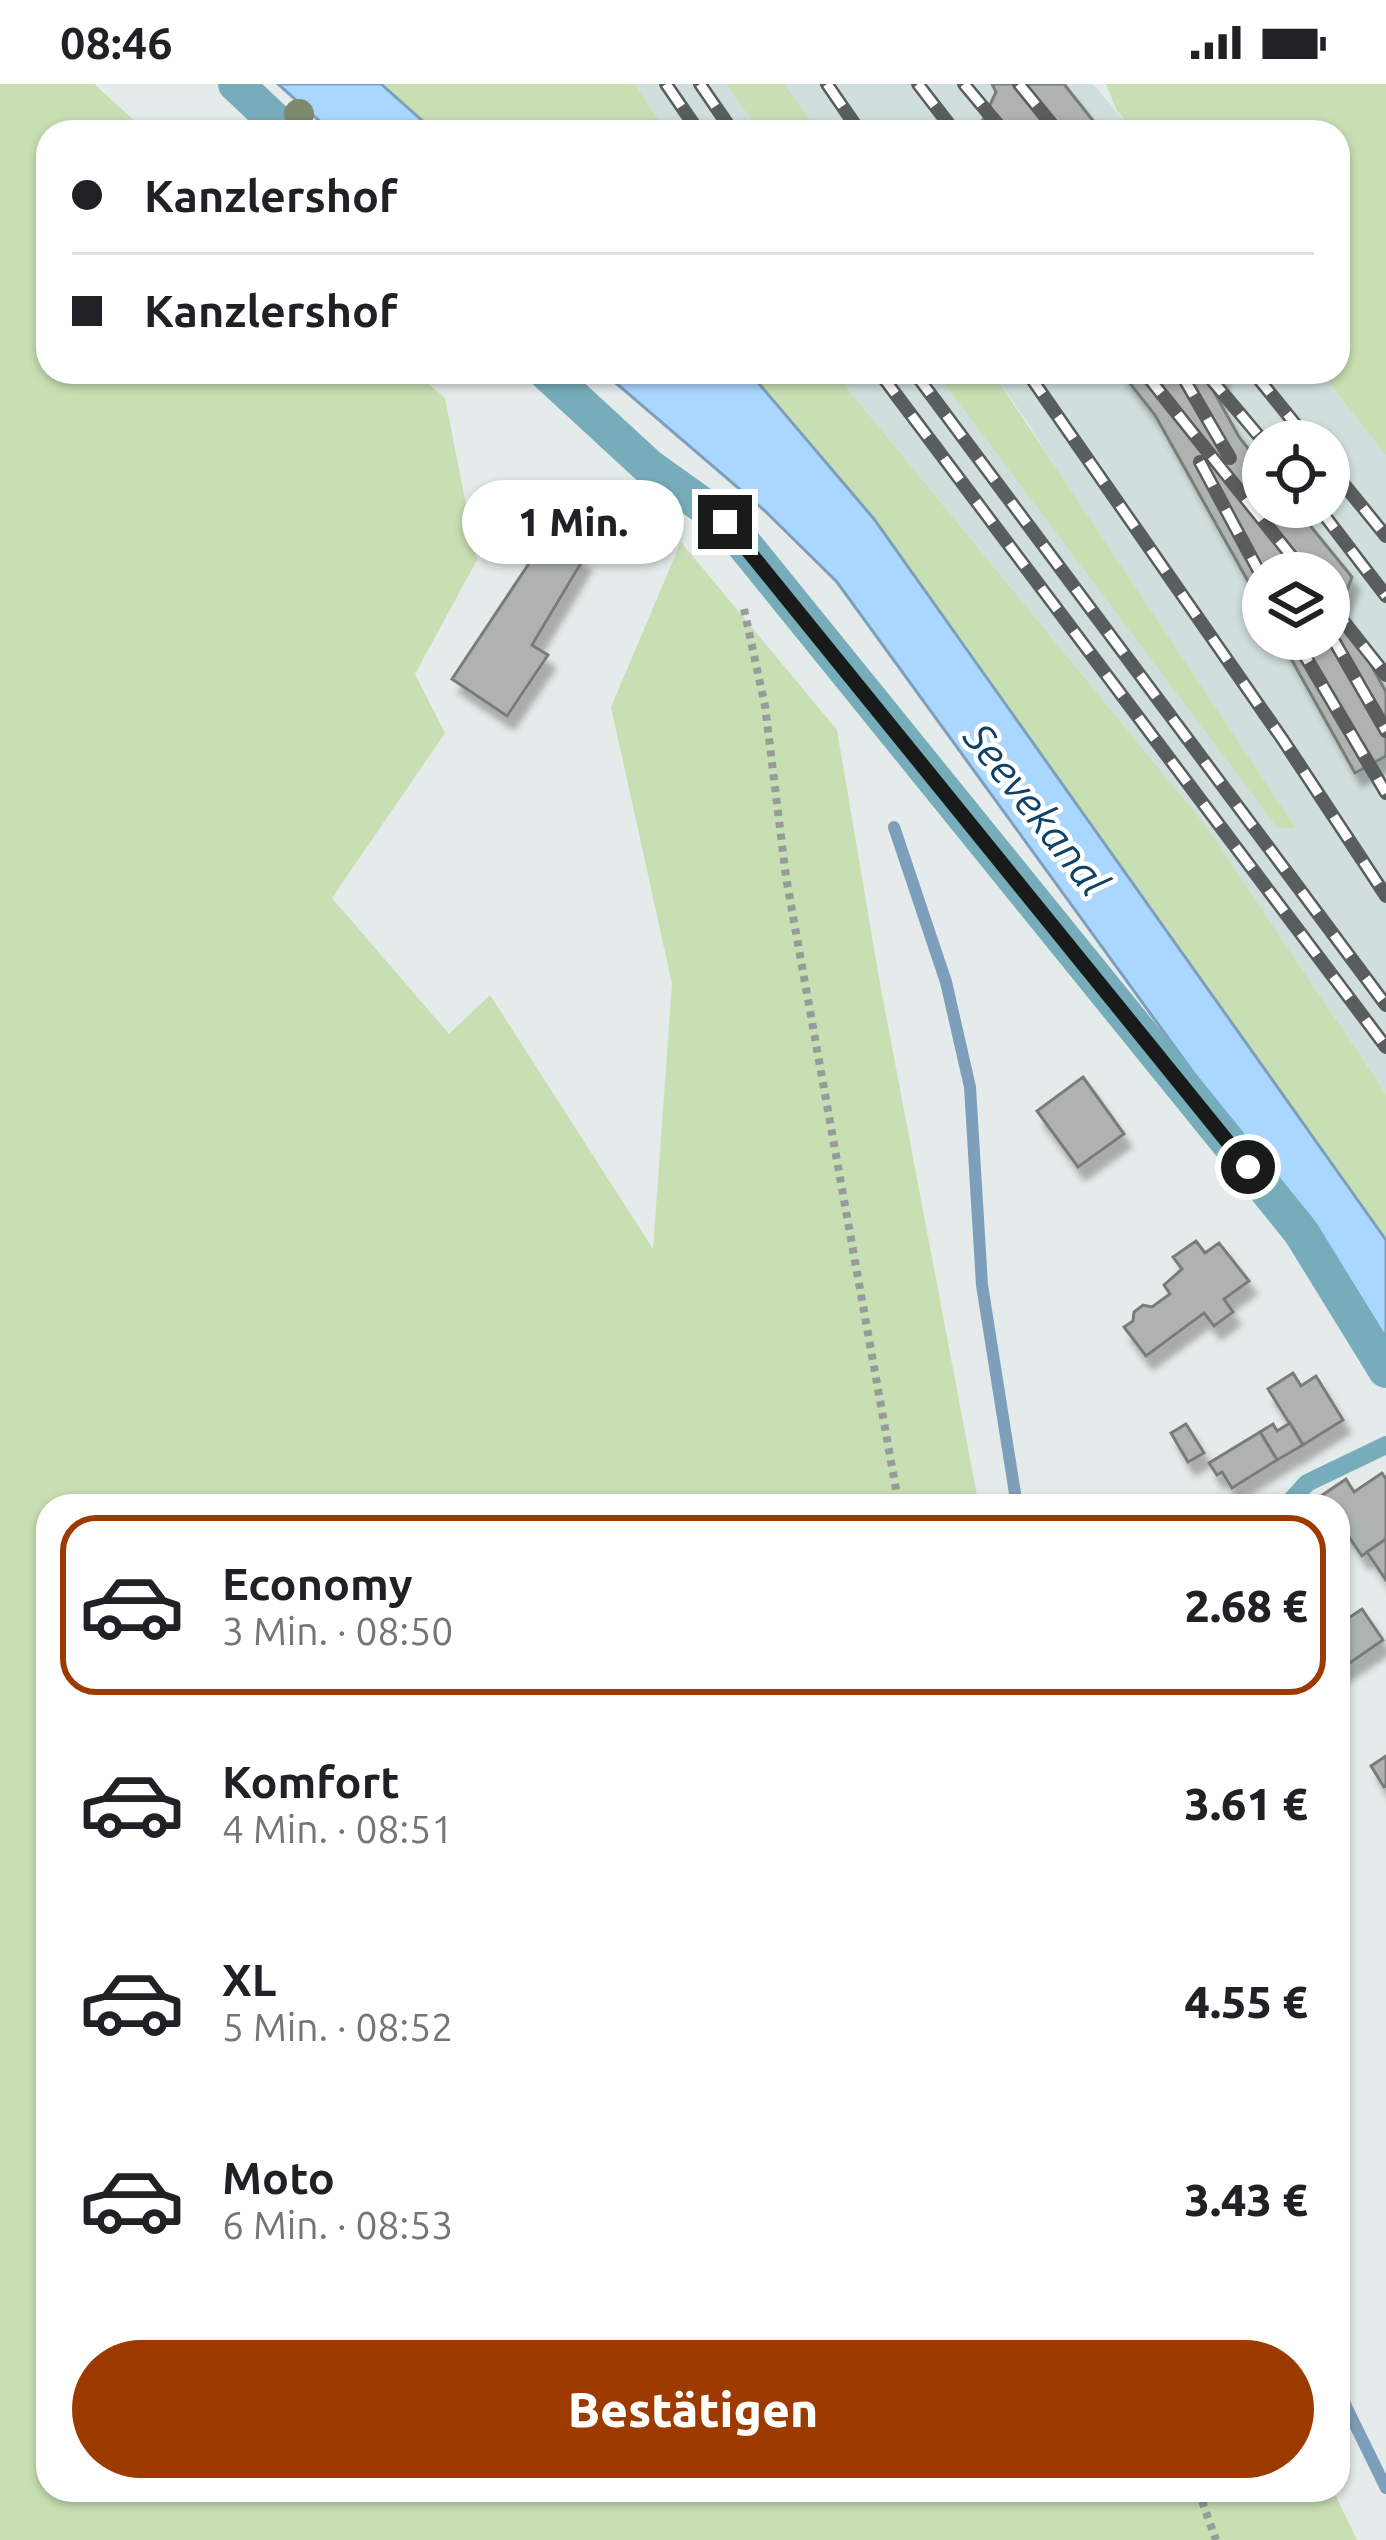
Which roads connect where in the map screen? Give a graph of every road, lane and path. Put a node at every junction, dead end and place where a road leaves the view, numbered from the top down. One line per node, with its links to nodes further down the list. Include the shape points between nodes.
1 (236, 84): 2 (street)
2 (274, 120)
3 (559, 384): 5 (street, via 649,467 725,522 1301,1232)
4 (740, 591): 7 (path)
5 (1386, 1370)
6 (1386, 1445): 8 (lane)
7 (897, 1494)
8 (1297, 1494)
9 (1202, 2502): 10 (path)
10 (1216, 2540)

